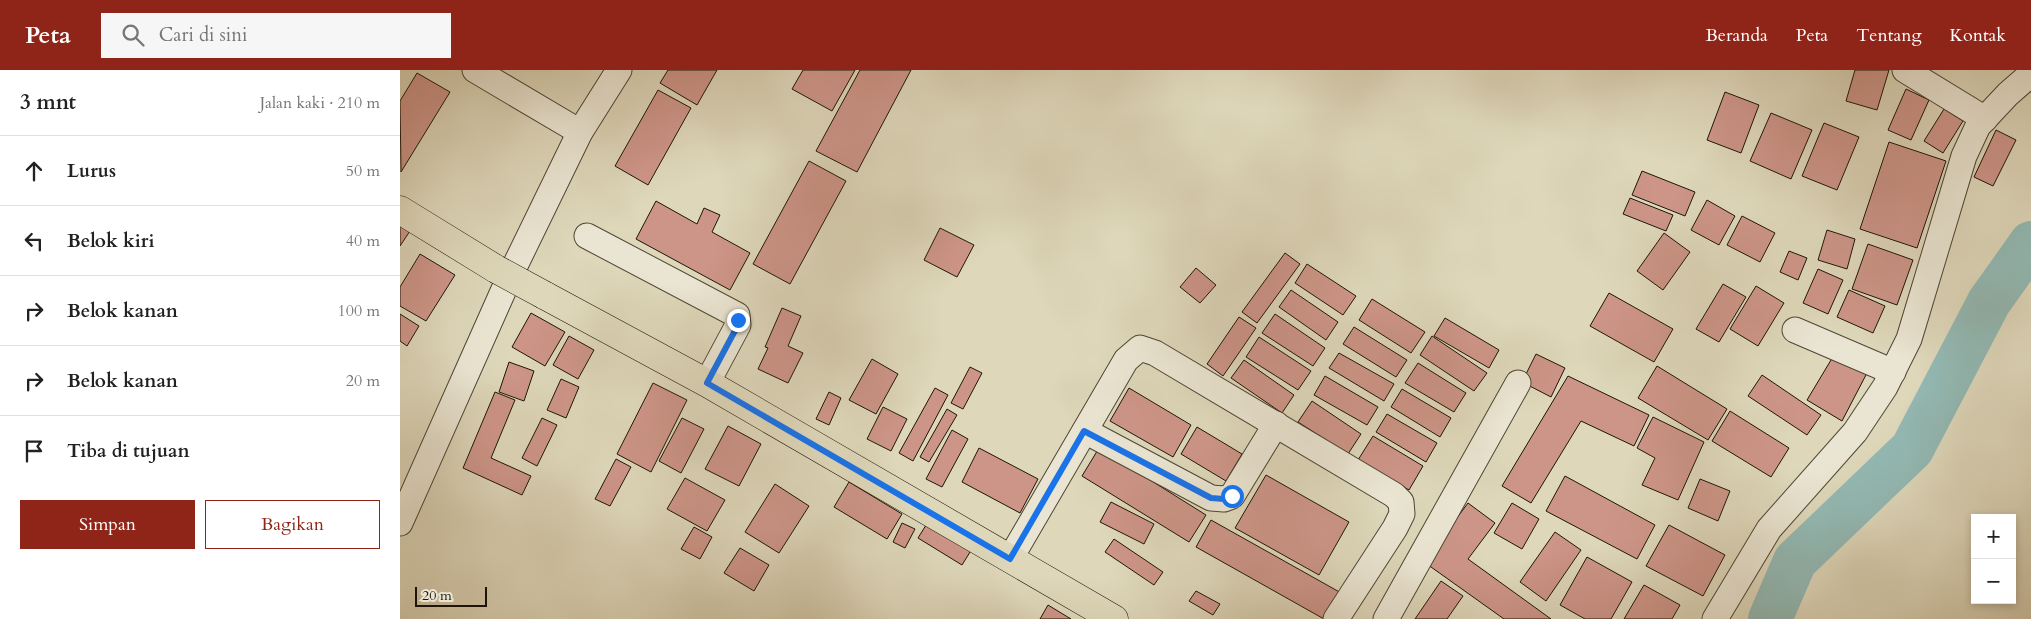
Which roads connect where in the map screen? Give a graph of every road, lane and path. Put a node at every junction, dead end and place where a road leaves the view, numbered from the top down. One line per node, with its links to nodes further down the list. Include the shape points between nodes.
1 (475, 70): 6 (street)
2 (618, 70): 6 (street)
3 (1905, 70): 5 (street)
4 (2031, 74): 5 (street)
5 (1984, 119): 10 (street, via 1964,156 1910,339)
6 (580, 132): 15 (street, via 509,278)
7 (400, 210): 11 (main road, bridge, via 496,269)
8 (586, 236): 11 (street, via 737,315 738,325)
9 (1796, 330): 10 (street)
10 (1893, 372): 20 (street, via 1855,432 1769,529)
11 (707, 383): 16 (main road)
12 (1518, 383): 19 (street)
13 (1276, 424): 14 (street, via 1232,496 1224,499 1211,498); 14 (street, via 1155,353 1140,348 1126,360); 18 (street, via 1394,494 1402,502 1402,514 1395,528)
14 (1084, 431): 16 (street)
15 (400, 523)
16 (1010, 559): 17 (main road)
17 (1114, 619)
18 (1336, 619)
19 (1386, 619)
20 (1715, 619)

